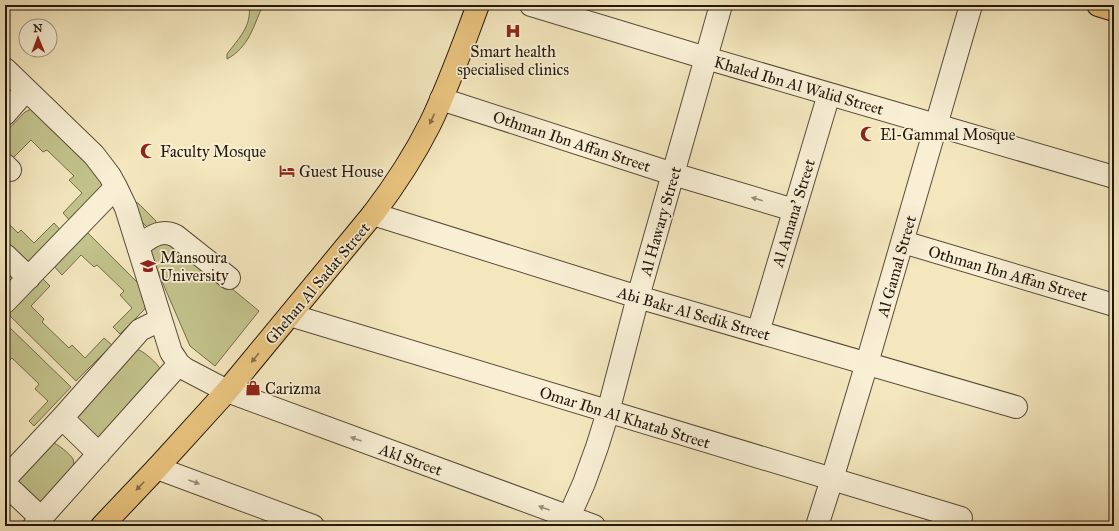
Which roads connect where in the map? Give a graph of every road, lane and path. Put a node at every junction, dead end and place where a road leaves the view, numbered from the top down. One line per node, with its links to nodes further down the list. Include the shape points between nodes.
1 (478, 5): 11 (main road, Ghehan Al Sadat Street)
2 (531, 5): 7 (street, Khaled Ibn Al Walid Street)
3 (721, 5): 7 (street, Al Hawary Street)
4 (971, 5): 13 (street, Al Gamal Street)
5 (1098, 5): 6 (main road)
6 (1114, 10)
7 (706, 58): 10 (street, Khaled Ibn Al Walid Street); 14 (street, Al Hawary Street)
8 (5, 69): 9 (street)
9 (26, 90): 12 (street); 16 (street, via 94,155)
10 (829, 94): 13 (street, Khaled Ibn Al Walid Street); 17 (street, Al Amana' Street)
11 (441, 99): 14 (street, Othman Ibn Affan Street); 18 (main road, Ghehan Al Sadat Street, one-way to 18, via 404,170)
12 (5, 114)
13 (937, 125): 15 (street, Khaled Ibn Al Walid Street); 19 (street, Al Gamal Street)
14 (673, 174): 17 (street, Othman Ibn Affan Street, one-way to 14); 24 (street, Al Hawary Street)
15 (1114, 177)
16 (116, 187): 20 (street, via 126,208); 22 (street)
17 (794, 210): 29 (street, Al Amana' Street)
18 (373, 214): 24 (street, Abi Bakr Al Sedik Street); 27 (main road, Ghehan Al Sadat Street)
19 (903, 242): 26 (street, Othman Ibn Affan Street); 30 (street, Al Gamal Street)
20 (138, 246): 23 (street, via 160,233 171,234); 28 (street)
21 (5, 255): 22 (street)
22 (29, 278): 25 (street)
23 (229, 278)
24 (638, 297): 29 (street, Abi Bakr Al Sedik Street); 34 (street, Al Hawary Street)
25 (5, 302)
26 (1114, 305)
27 (290, 314): 32 (main road, Ghehan Al Sadat Street, one-way to 32); 34 (street, Omar Ibn Al Khatab Street)
28 (161, 321): 31 (street, via 171,352); 35 (street, via 140,330)
29 (758, 332): 30 (street, Abi Bakr Al Sedik Street)
30 (867, 363): 33 (street, Abi Bakr Al Sedik Street); 39 (street, Al Gamal Street)
31 (179, 364): 32 (street, Akl Street); 36 (street)
32 (227, 391): 37 (main road, Ghehan Al Sadat Street); 42 (street, Akl Street, one-way to 32)
33 (1016, 407)
34 (608, 412): 39 (street, Omar Ibn Al Khatab Street); 42 (street, Al Hawary Street, via 584,483)
35 (62, 418): 36 (street); 38 (street)
36 (99, 454): 43 (street)
37 (157, 468): 44 (main road, Ghehan Al Sadat Street, one-way to 44); 45 (street, one-way to 45)
38 (5, 479)
39 (832, 480): 41 (street, Omar Ibn Al Khatab Street); 47 (street, Al Gamal Street)
40 (5, 484): 43 (street)
41 (961, 518)
42 (567, 521): 46 (street, Akl Street)
43 (37, 522)
44 (102, 526)
45 (313, 526)
46 (594, 526)
47 (817, 526)

